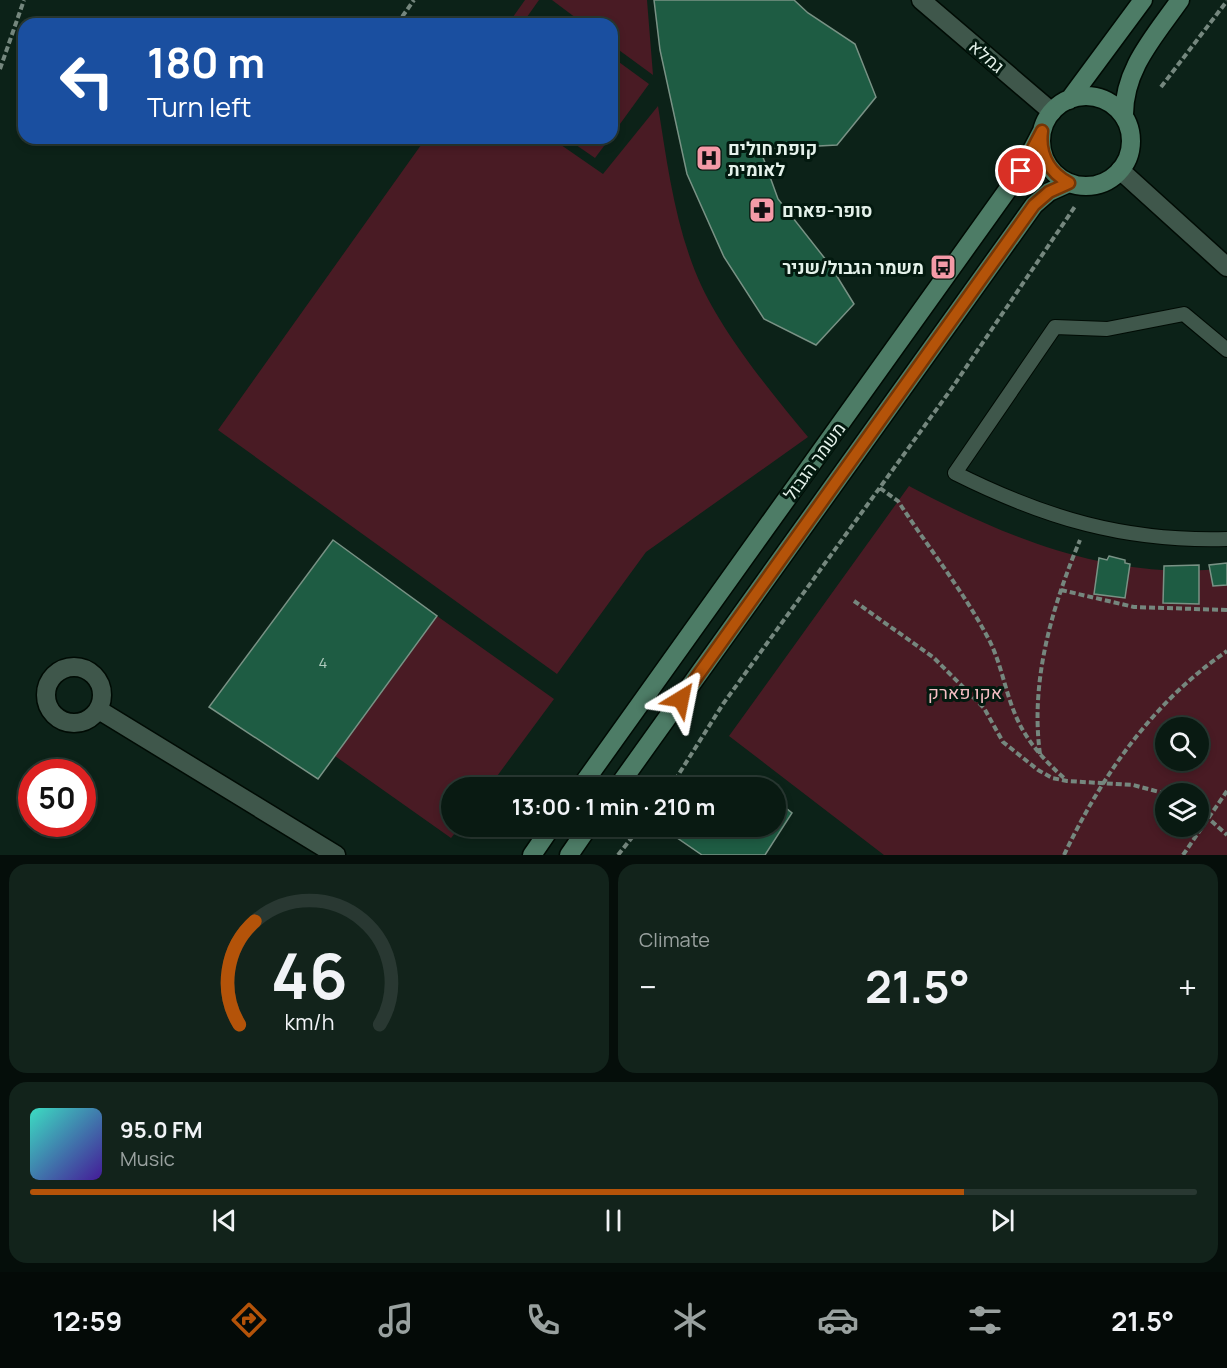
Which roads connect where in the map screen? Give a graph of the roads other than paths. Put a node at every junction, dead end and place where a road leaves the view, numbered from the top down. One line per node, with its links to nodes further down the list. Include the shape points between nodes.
1 (921, 0): 5 (street, גמלא)
2 (1143, 0): 4 (main road)
3 (1180, 0): 6 (main road, via 1133,70 1124,100)
4 (1069, 100): 5 (main road); 6 (main road, via 1082,96 1103,99)
5 (1052, 112): 7 (main road)
6 (1124, 117): 8 (main road, via 1131,144)
7 (1042, 131): 9 (main road, via 1045,159); 14 (main road, משמר הגבול, via 1021,171)
8 (1120, 170): 9 (main road, via 1097,185); 10 (street)
9 (1069, 183): 15 (main road, משמר הגבול, via 1049,192 1034,205)
10 (1227, 267)
11 (1227, 350): 12 (lane, via 1184,314 1107,329 1055,327 955,473 1008,499 1086,526 1140,536)
12 (1227, 538)
13 (99, 710): 18 (street)
14 (588, 777)
15 (625, 777)
16 (544, 837): 19 (main road)
17 (581, 837): 20 (main road)
18 (336, 855)
19 (532, 855)
20 (569, 855)

